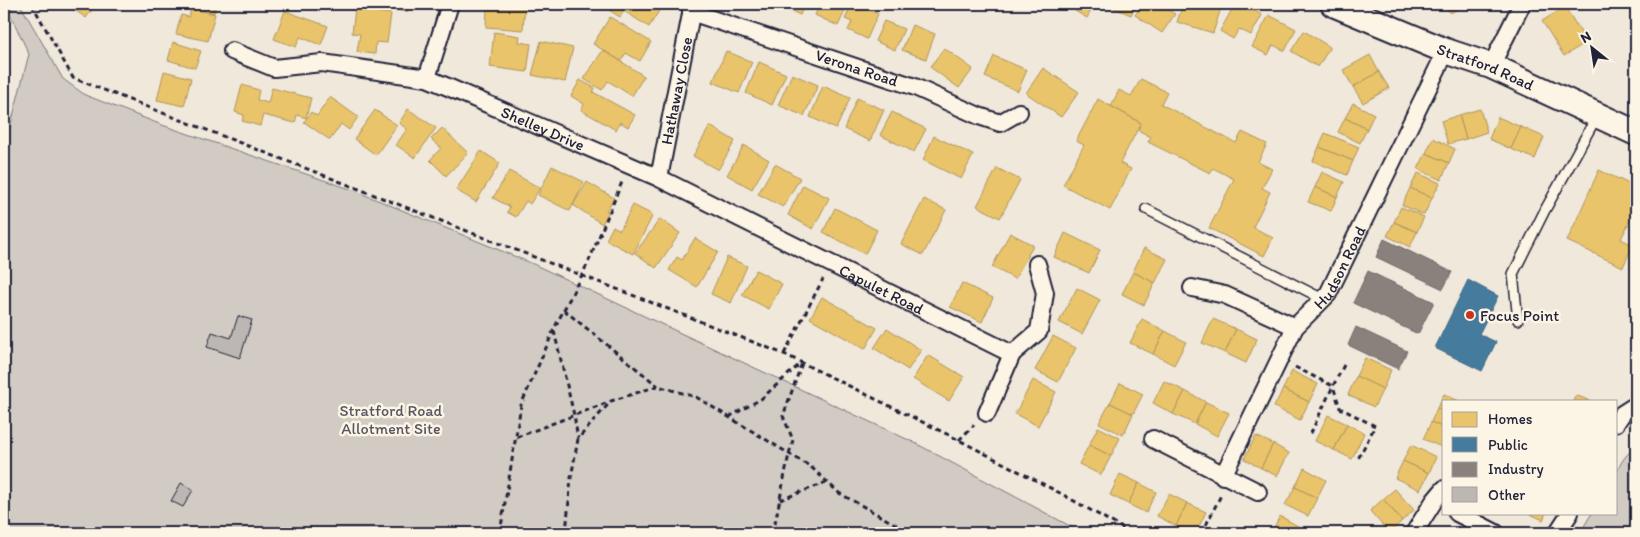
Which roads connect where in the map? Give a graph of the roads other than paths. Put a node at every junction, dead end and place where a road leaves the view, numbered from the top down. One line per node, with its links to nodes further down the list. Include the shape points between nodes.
1 (450, 4): 8 (street)
2 (1333, 4): 6 (street, Stratford Road)
3 (1522, 4): 7 (street)
4 (692, 8): 9 (street, Verona Road, via 914,87 1000,123); 12 (street, Hathaway Close)
5 (232, 51): 8 (street, Shelley Drive, via 274,68 322,62)
6 (1446, 51): 7 (street, Stratford Road); 16 (street, Hudson Road)
7 (1490, 66): 10 (street, Stratford Road)
8 (427, 78): 12 (street, Shelley Drive)
9 (1019, 112)
10 (1597, 116): 11 (street, Stratford Road); 17 (lane, via 1514,274)
11 (1636, 133)
12 (659, 178): 19 (street, Capulet Road)
13 (1146, 209): 16 (lane)
14 (1038, 264): 19 (street, via 1044,293 1039,331)
15 (1192, 288): 18 (street, via 1225,295)
16 (1323, 299): 18 (street, Hudson Road)
17 (1518, 320)
18 (1295, 327): 24 (street, Hudson Road)
19 (1012, 354): 21 (street)
20 (1636, 405): 22 (street)
21 (987, 413)
22 (1618, 420)
23 (1153, 439): 24 (street)
24 (1226, 477): 25 (street)
25 (1258, 492)
26 (1440, 499): 29 (street)
27 (1459, 514): 30 (street)
28 (1569, 514): 31 (street)
29 (1414, 533)
30 (1496, 533)
31 (1557, 533)

